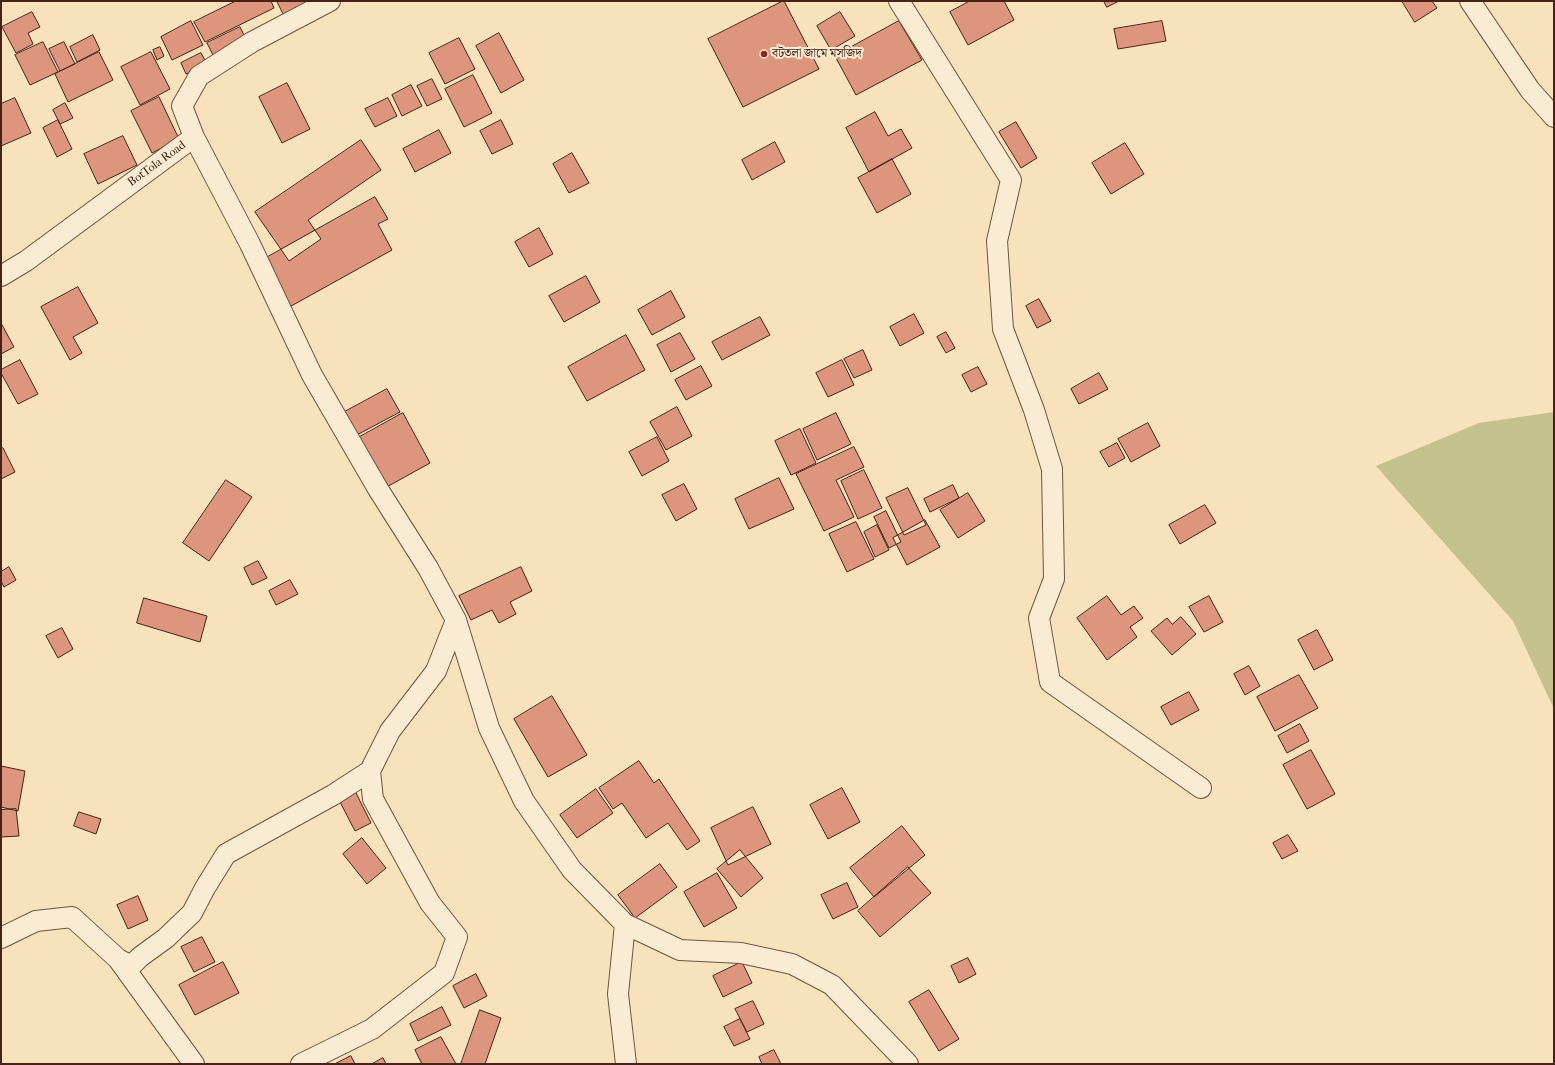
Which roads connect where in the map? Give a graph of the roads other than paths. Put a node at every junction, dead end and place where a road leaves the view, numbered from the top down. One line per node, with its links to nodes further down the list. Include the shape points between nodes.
1 (330, 1): 5 (street, BotTola Road, via 252,42 199,76 182,106)
2 (899, 1): 9 (street, via 1011,180 997,241 1003,329 1034,410 1052,469 1054,578 1039,618 1050,682)
3 (1470, 1): 4 (street, via 1530,90)
4 (1554, 117)
5 (194, 137): 6 (street, BotTola Road, via 26,261); 7 (street, via 250,244 312,375 378,489 428,568)
6 (1, 276)
7 (456, 620): 8 (street, via 436,671 390,731); 10 (street, via 489,728 524,800 572,870)
8 (370, 771): 12 (street, via 333,795 226,854 187,918 131,966); 14 (street, via 373,799 430,903 457,937 444,973 372,1029)
9 (1201, 788)
10 (625, 924): 15 (street, via 618,994); 16 (street, via 680,950 742,953 792,964 832,985)
11 (1, 938): 12 (street, via 36,921 72,917)
12 (118, 959): 13 (street)
13 (194, 1064)
14 (301, 1064)
15 (626, 1064)
16 (908, 1064)

